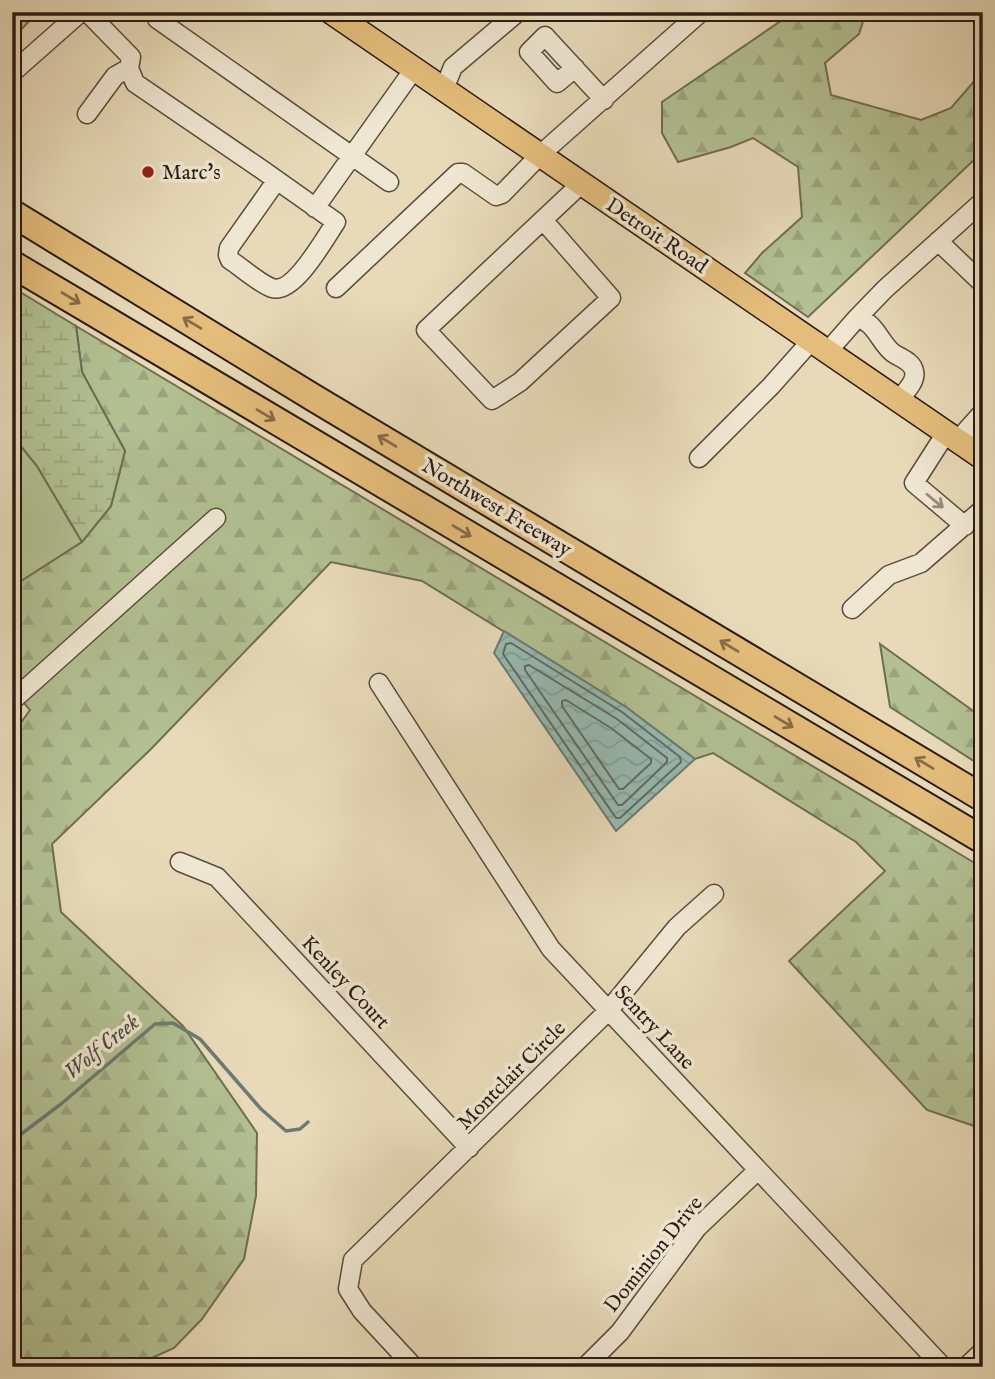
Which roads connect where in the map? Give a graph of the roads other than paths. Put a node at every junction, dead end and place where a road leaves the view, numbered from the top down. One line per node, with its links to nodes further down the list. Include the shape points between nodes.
1 (80, 12): 10 (street)
2 (87, 12): 7 (street, via 131,57)
3 (331, 12): 9 (main road, Detroit Road)
4 (518, 12): 11 (street, via 453,67)
5 (702, 12): 12 (street)
6 (157, 19): 14 (street)
7 (129, 68): 13 (street, via 115,76); 16 (street, via 135,83)
8 (575, 68): 12 (street)
9 (415, 69): 11 (main road, Detroit Road); 14 (street)
10 (12, 73)
11 (444, 89): 15 (main road, Detroit Road)
12 (604, 100): 15 (street)
13 (87, 114)
14 (353, 155): 17 (street); 20 (street)
15 (541, 155): 18 (main road, Detroit Road); 26 (street, via 499,196 458,173)
16 (277, 180): 20 (street); 20 (street, via 229,248 230,260 272,288 281,288 294,280 336,222)
17 (389, 182)
18 (582, 183): 22 (street); 28 (main road, Detroit Road)
19 (983, 201): 23 (street)
20 (315, 208)
21 (12, 213): 40 (highway, Northwest Freeway, one-way to 21)
22 (543, 220): 22 (street, via 611,298 520,382 492,400 426,330)
23 (938, 241): 25 (street); 27 (street)
24 (12, 264): 41 (highway, Northwest Freeway, one-way to 41)
25 (983, 284)
26 (336, 288)
27 (857, 318): 28 (street); 29 (street, via 865,320 915,372)
28 (820, 346): 29 (main road, Detroit Road); 32 (street, via 771,386)
29 (899, 400): 31 (main road, Detroit Road)
30 (983, 412): 31 (street)
31 (952, 437): 33 (main road, Detroit Road); 36 (street, one-way to 36, via 914,483)
32 (699, 458)
33 (983, 458)
34 (983, 509): 36 (street)
35 (216, 518): 39 (street)
36 (965, 526): 37 (street, via 921,564 889,575)
37 (852, 609)
38 (379, 683): 44 (street, Sentry Lane, via 551,949)
39 (12, 701)
40 (983, 798)
41 (983, 840)
42 (180, 862): 45 (street, Kenley Court, via 217,877)
43 (714, 894): 44 (street, Montclair Circle, via 677,927)
44 (608, 1011): 45 (street, Montclair Circle); 46 (street, Sentry Lane)
45 (469, 1148): 48 (street, Montclair Circle, via 353,1260 348,1289 362,1311)
46 (758, 1170): 49 (street, Dominion Drive, via 697,1228 620,1332); 50 (street, Sentry Lane)
47 (983, 1351): 51 (street)
48 (414, 1367)
49 (585, 1367)
50 (943, 1367)
51 (965, 1367)

